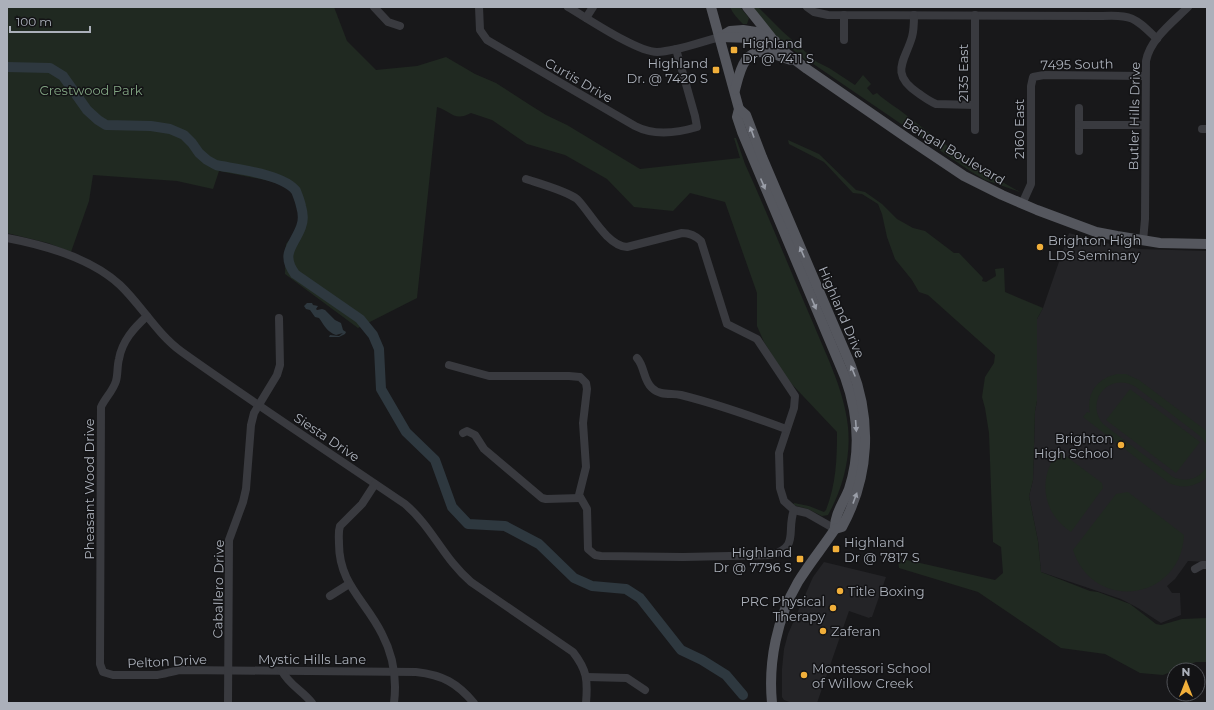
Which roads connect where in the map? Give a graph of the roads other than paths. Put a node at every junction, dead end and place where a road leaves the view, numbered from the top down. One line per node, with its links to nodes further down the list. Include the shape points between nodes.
1 (374, 7): 14 (street, via 388,22)
2 (479, 7): 19 (street, Curtis Drive, via 480,30 487,40 639,128 652,132 697,127)
3 (568, 7): 13 (street)
4 (593, 7): 13 (street)
5 (711, 7): 15 (main road, Highland Drive)
6 (747, 7): 18 (main road)
7 (806, 7): 10 (street, via 821,14)
8 (1188, 7): 16 (street, Butler Hills Drive)
9 (1118, 11): 12 (street, via 1102,16); 16 (street, via 1138,21)
10 (844, 15): 11 (street); 17 (street)
11 (914, 15): 12 (street); 24 (street, via 912,36 902,63 905,82 936,104)
12 (975, 16): 24 (street, 2135 East)
13 (586, 18): 19 (street, via 648,51)
14 (400, 26)
15 (720, 37): 18 (main road, Bengal Boulevard, via 752,38 772,47); 19 (street); 23 (main road, Highland Drive)
16 (1157, 39): 21 (street, Butler Hills Drive, via 1147,55)
17 (844, 40)
18 (777, 44): 20 (main road, Bengal Boulevard)
19 (676, 49)
20 (798, 62): 23 (main road, via 772,53 752,54 745,60); 31 (main road, Bengal Boulevard, via 964,176)
21 (1145, 76): 22 (street, 7495 South); 27 (street, Butler Hills Drive)
22 (1033, 77): 31 (street, 2160 East, via 1030,184)
23 (735, 90): 45 (main road, Highland Drive, via 740,109 746,115 851,366 862,400 866,437 862,472 856,497 847,518 842,527)
24 (975, 105): 28 (street, 2135 East)
25 (1079, 108): 26 (street)
26 (1079, 125): 27 (street); 29 (street)
27 (1145, 125): 33 (street, Butler Hills Drive)
28 (975, 130)
29 (1079, 151)
30 (526, 179): 40 (street, via 575,198 613,241 623,246 682,233 698,238 704,247 726,324 757,339 793,392 795,402)
31 (1022, 204): 33 (main road, Bengal Boulevard, via 1096,232)
32 (7, 238): 35 (street, Siesta Drive, via 51,249 96,268 120,286)
33 (1143, 241): 34 (main road, Bengal Boulevard)
34 (1207, 244)
35 (147, 316): 39 (street, Siesta Drive, via 180,351); 53 (street, Pheasant Wood Drive, via 128,336 119,359 117,380 101,408 100,664 101,670)
36 (280, 318): 39 (street, Caballero Drive, via 280,365 277,375)
37 (637, 358): 40 (street, via 647,382 659,393 679,395 735,410)
38 (449, 365): 43 (street, via 489,376 569,376 584,380 587,389 583,422 586,467)
39 (258, 405): 42 (street, Siesta Drive); 50 (street, Caballero Drive, via 252,425 246,489 229,540)
40 (786, 429): 44 (street, via 779,453 780,488 784,501)
41 (463, 433): 43 (street, via 467,431 475,435 484,449 542,498)
42 (376, 484): 48 (street, via 362,504 341,523 339,529 339,559); 54 (street, Siesta Drive, via 416,513 461,573 573,652 581,662)
43 (580, 498): 44 (street, via 586,508 588,549 601,556 771,555 785,550 791,534)
44 (794, 510): 45 (street, via 807,513)
45 (835, 529): 61 (main road, Highland Drive, via 799,581 782,619 772,661)
46 (1207, 564): 47 (street)
47 (1195, 569)
48 (349, 584): 49 (street); 52 (street, via 382,633)
49 (330, 596)
50 (228, 670): 51 (street, Mystic Hills Lane); 53 (street, Pelton Drive, via 173,670 157,675); 56 (street, Caballero Drive)
51 (282, 671): 52 (street, Mystic Hills Lane); 57 (street)
52 (394, 672): 58 (street); 59 (street, Mystic Hills Lane, via 430,673 442,677 454,683)
53 (106, 674)
54 (587, 677): 55 (street, via 627,678); 60 (street, Siesta Drive)
55 (645, 690)
56 (228, 703)
57 (312, 703)
58 (394, 703)
59 (474, 703)
60 (586, 703)
61 (773, 703)

